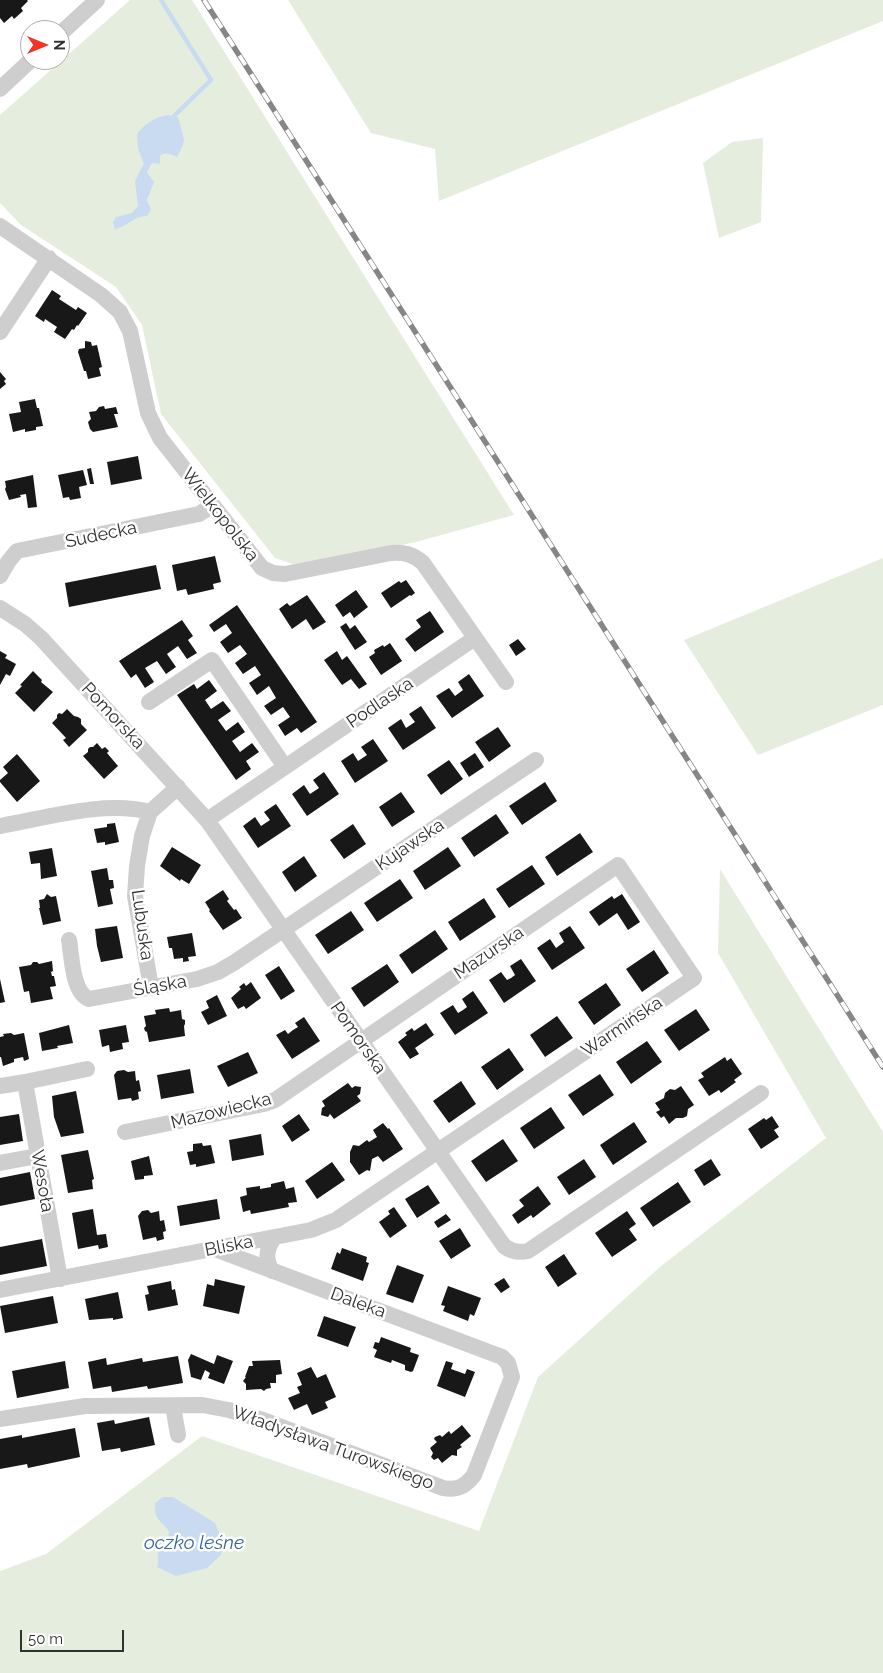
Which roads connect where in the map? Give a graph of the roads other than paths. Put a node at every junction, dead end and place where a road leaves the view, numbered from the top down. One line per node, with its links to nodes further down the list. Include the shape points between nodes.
1 (96, 0): 2 (street)
2 (70, 25)
3 (20, 70): 4 (street)
4 (0, 88)
5 (0, 226): 6 (street, Wielkopolska)
6 (49, 258): 7 (street); 8 (street, Wielkopolska, via 120,312 130,331 154,427)
7 (0, 332)
8 (212, 506): 9 (street, Sudecka, via 199,514 17,552); 11 (street, Wielkopolska, via 256,562 273,573 285,574 391,553 416,558 423,563)
9 (0, 576)
10 (0, 608): 16 (street, Pomorska, via 41,638)
11 (475, 638): 12 (street, Wielkopolska); 15 (street, Podlaska)
12 (506, 682)
13 (149, 702): 15 (street, via 212,660)
14 (536, 760): 21 (street, Kujawska)
15 (285, 767): 18 (street, Podlaska)
16 (178, 787): 17 (street, Lubuska); 18 (street, Pomorska)
17 (150, 812): 19 (street, via 132,808 101,808); 23 (street, Lubuska, via 142,836 134,896)
18 (208, 820): 21 (street, Pomorska)
19 (0, 826)
20 (618, 865): 24 (street, Mazurska); 30 (street, Warmińska, via 694,978)
21 (283, 930): 23 (street, Śląska, via 218,972); 24 (street, Pomorska)
22 (69, 940): 23 (street, Śląska, via 77,987 83,996 89,999)
23 (151, 987)
24 (360, 1041): 29 (street, Mazowiecka, via 275,1100); 30 (street, Pomorska)
25 (87, 1069): 26 (street)
26 (25, 1082): 27 (street); 31 (street, Wesoła)
27 (0, 1086)
28 (761, 1093): 30 (street, Pomorska, via 528,1251 508,1250 504,1246)
29 (125, 1132)
30 (438, 1152): 33 (street, Bliska, via 336,1220 311,1230)
31 (38, 1156): 32 (street); 36 (street, Wesoła)
32 (0, 1163)
33 (274, 1238): 34 (street, Bliska); 35 (street, via 267,1254)
34 (214, 1249): 35 (street, Daleka); 36 (street, Bliska)
35 (272, 1271): 38 (street, Daleka)
36 (60, 1279): 37 (street, Bliska)
37 (0, 1290)
38 (502, 1357): 39 (street, Władysława Turowskiego, via 511,1369 512,1377 474,1475 460,1488 451,1489 229,1410 202,1405)
39 (172, 1406): 40 (street, Władysława Turowskiego, via 84,1406); 41 (street)
40 (0, 1419)
41 (178, 1435)

